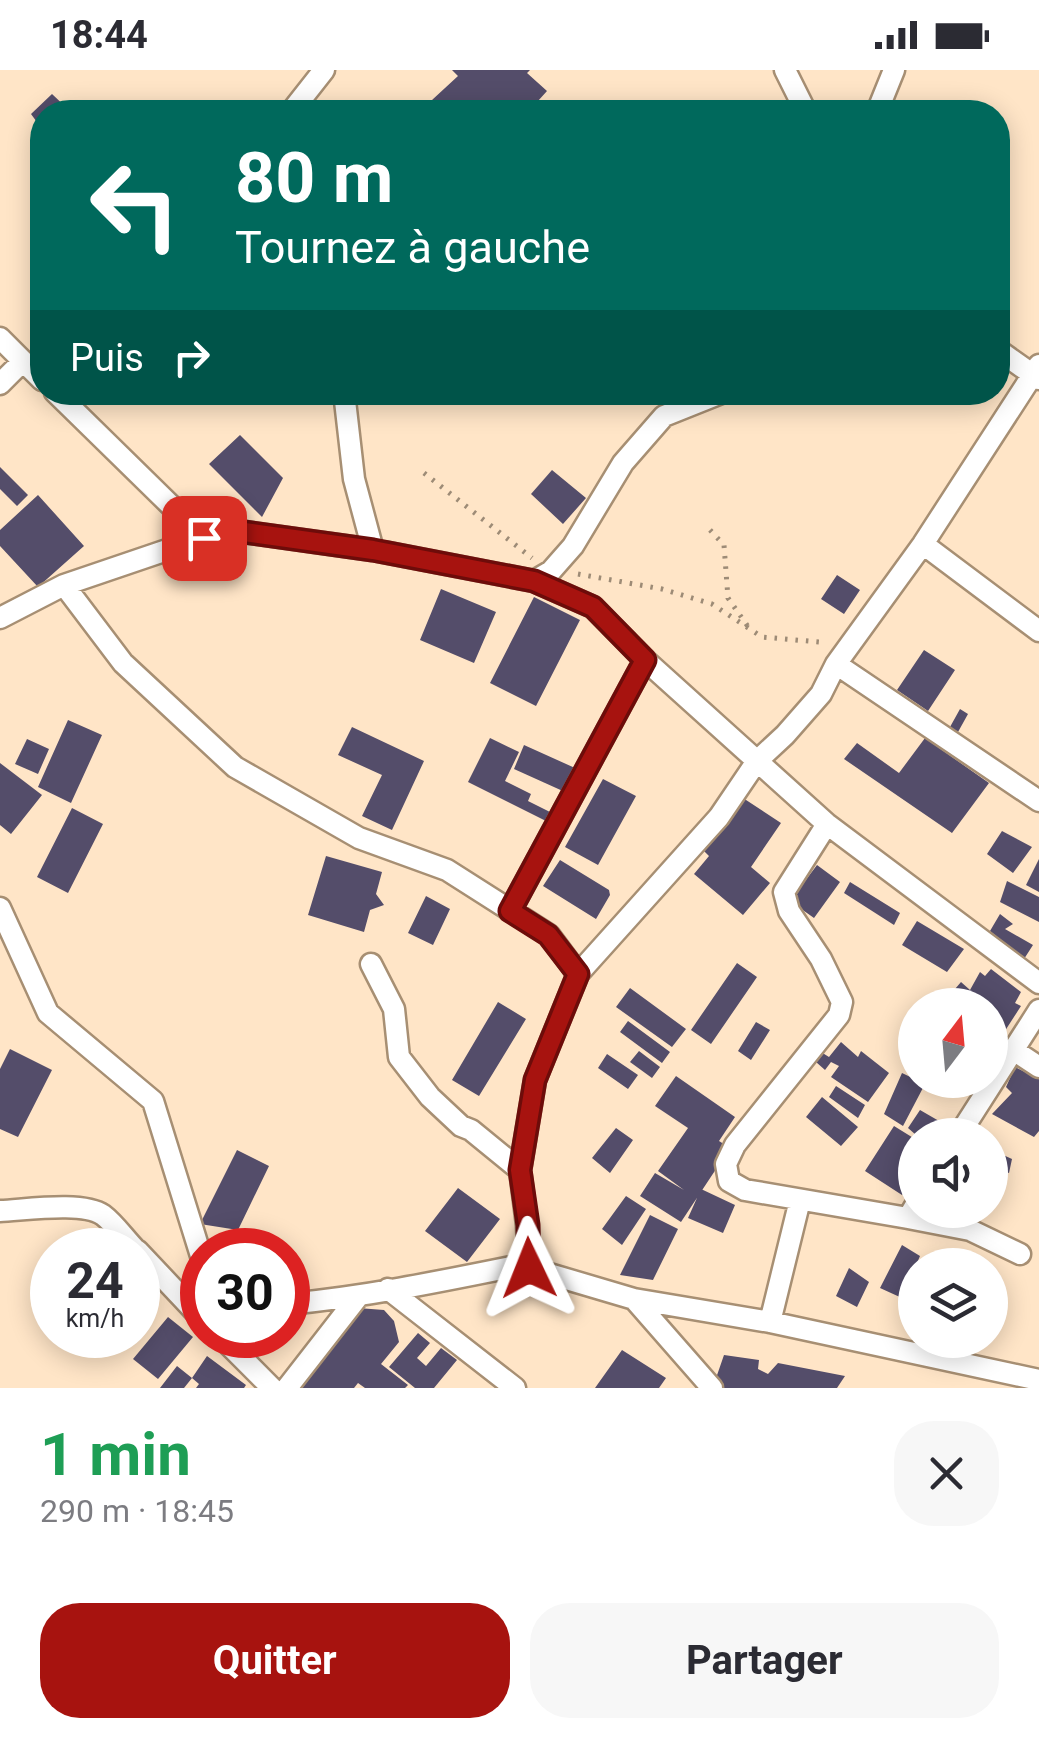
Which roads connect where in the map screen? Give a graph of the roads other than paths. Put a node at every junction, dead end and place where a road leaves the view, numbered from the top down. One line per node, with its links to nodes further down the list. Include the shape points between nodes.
1 (324, 70): 4 (street)
2 (785, 70): 5 (street)
3 (894, 70): 6 (street)
4 (300, 100)
5 (800, 100)
6 (883, 100)
7 (0, 338): 9 (street)
8 (1010, 357): 11 (street)
9 (22, 361): 10 (street); 12 (street)
10 (30, 369)
11 (1037, 373): 17 (street)
12 (0, 384)
13 (68, 405): 16 (street)
14 (346, 405): 18 (street, via 354,478)
15 (692, 405): 19 (street, via 664,416 623,463 587,527)
16 (204, 538): 18 (street, via 237,531); 20 (street)
17 (923, 544): 22 (street); 24 (street)
18 (373, 550): 19 (street)
19 (542, 576): 23 (street, via 593,607)
20 (64, 585): 21 (street); 29 (street, via 123,663 235,767 359,838 447,870)
21 (0, 618)
22 (1039, 631)
23 (645, 660): 25 (street); 29 (street)
24 (836, 664): 25 (street, via 821,694); 26 (street)
25 (756, 762): 27 (street); 31 (street, via 719,817)
26 (1039, 801)
27 (827, 824): 32 (street); 38 (street, via 784,892 788,912 842,1002 839,1015 726,1164 728,1181 745,1190)
28 (0, 908): 42 (street, via 48,1013 153,1102)
29 (510, 911): 31 (street, via 548,935)
30 (371, 964): 37 (street, via 394,1009 398,1057 461,1126)
31 (578, 974): 37 (street, via 535,1080)
32 (1039, 983)
33 (1039, 1010): 34 (street)
34 (1012, 1049): 35 (street); 36 (street)
35 (1039, 1068)
36 (969, 1118)
37 (520, 1170): 45 (street)
38 (800, 1200): 40 (street); 52 (street)
39 (0, 1211): 41 (street, via 92,1210)
40 (898, 1211)
41 (115, 1228)
42 (192, 1228)
43 (963, 1228): 44 (street)
44 (1020, 1254)
45 (529, 1268): 47 (street); 50 (street)
46 (160, 1274): 48 (street)
47 (388, 1288): 49 (street); 58 (street)
48 (180, 1294)
49 (356, 1298): 51 (street); 57 (street)
50 (634, 1298): 52 (street); 59 (street)
51 (310, 1302)
52 (770, 1322): 55 (street)
53 (242, 1358): 56 (street)
54 (1039, 1380): 55 (street)
55 (1019, 1382)
56 (272, 1388)
57 (287, 1388)
58 (516, 1388)
59 (712, 1388)

